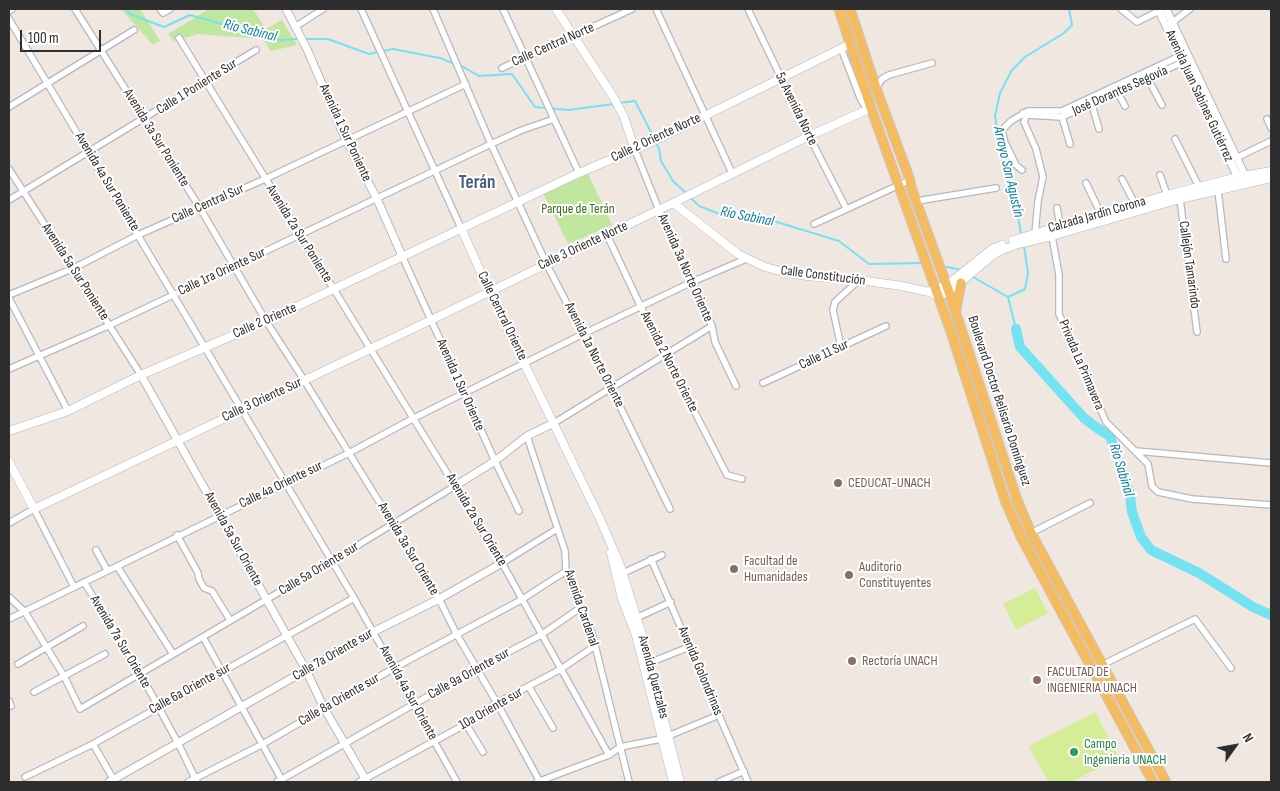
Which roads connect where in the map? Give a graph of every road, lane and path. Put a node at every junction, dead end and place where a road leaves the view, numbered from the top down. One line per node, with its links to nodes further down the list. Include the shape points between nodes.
1 (75, 9): 26 (street, Avenida 3a Sur Poniente)
2 (170, 9): 17 (street)
3 (286, 9): 21 (street, Avenida 1 Sur Poniente)
4 (324, 9): 21 (street)
5 (361, 9): 47 (street, Calle Central Oriente)
6 (432, 9): 37 (street, Avenida 1a Norte Oriente)
7 (503, 9): 28 (street)
8 (556, 9): 22 (main road)
9 (632, 9): 22 (street, Calle Central Norte)
10 (656, 9): 49 (street)
11 (748, 9): 32 (street, 5a Avenida Norte)
12 (838, 9): 24 (main road, Boulevard Doctor Belisario Domínguez)
13 (850, 9): 39 (main road, Boulevard Doctor Belisario Domínguez)
14 (1122, 9): 15 (street, via 1137,22)
15 (1161, 9): 19 (street)
16 (1190, 9): 19 (street)
17 (162, 11)
18 (9, 19): 36 (street, Avenida 4a Sur Poniente)
19 (1169, 24): 29 (street, Avenida Juan Sabines Gutiérrez); 35 (street)
20 (134, 30): 26 (street)
21 (296, 30): 59 (street, Avenida 1 Sur Poniente)
22 (573, 37): 28 (street, Calle Central Norte); 63 (main road, via 614,98)
23 (179, 38): 34 (street, Avenida 2a Sur Poniente)
24 (850, 44): 25 (main road, Calle 2 Oriente Norte); 45 (main road, Boulevard Doctor Belisario Domínguez)
25 (841, 48): 32 (main road, Calle 2 Oriente Norte); 45 (street, via 861,100)
26 (100, 50): 36 (street); 52 (street, Avenida 3a Sur Poniente)
27 (256, 50): 34 (street, Calle 1 Poniente Sur)
28 (527, 58): 31 (street, Calle Central Norte); 50 (street)
29 (1182, 60): 33 (street, José Dorantes Segovia); 35 (street, Avenida Juan Sabines Gutiérrez); 38 (street, José Dorantes Segovia)
30 (932, 63): 39 (street, via 889,75)
31 (502, 68)
32 (782, 78): 49 (main road, Calle 2 Oriente Norte); 57 (street, 5a Avenida Norte)
33 (1148, 79): 38 (street, José Dorantes Segovia); 42 (street)
34 (205, 81): 52 (street, Calle 1 Poniente Sur); 74 (street, Avenida 2a Sur Poniente)
35 (1197, 82): 65 (street); 77 (street, Avenida Juan Sabines Gutiérrez)
36 (48, 83): 44 (street); 64 (street, Avenida 4a Sur Poniente)
37 (466, 84): 47 (street); 61 (street, Avenida 1a Norte Oriente)
38 (1130, 84): 40 (street, José Dorantes Segovia); 46 (street, José Dorantes Segovia)
39 (876, 88): 45 (main road); 54 (main road, Boulevard Doctor Belisario Domínguez)
40 (1118, 93): 41 (street, José Dorantes Segovia); 43 (street)
41 (1092, 105): 46 (street, José Dorantes Segovia); 56 (street)
42 (1162, 105)
43 (1125, 106)
44 (9, 107)
45 (871, 108): 54 (main road); 57 (main road); 79 (main road, Boulevard Doctor Belisario Domínguez)
46 (1076, 108): 48 (street, José Dorantes Segovia); 51 (street, José Dorantes Segovia)
47 (407, 111): 59 (street, Calle Central Sur); 68 (street, Calle Central Oriente)
48 (1026, 113): 51 (street, José Dorantes Segovia); 67 (street, via 1002,130 1005,143); 104 (street, via 1024,122 1036,149 1043,177)
49 (706, 114): 63 (main road, Calle 2 Oriente Norte); 71 (street)
50 (553, 117): 61 (street, Calle 1ra Oriente Sur); 70 (street)
51 (1062, 117): 62 (street)
52 (145, 119): 64 (street, Calle 1 Poniente Sur); 92 (street, Avenida 3a Sur Poniente)
53 (1267, 119): 55 (street)
54 (888, 120): 76 (main road, Boulevard Doctor Belisario Domínguez)
55 (1271, 128)
56 (1099, 129)
57 (809, 136): 71 (main road); 93 (street, 5a Avenida Norte)
58 (1175, 139): 80 (street)
59 (346, 140): 74 (street, Calle Central Sur); 85 (street, Avenida 1 Sur Poniente)
60 (1271, 141): 65 (street)
61 (492, 144): 68 (street, Calle 1ra Oriente Sur); 88 (street, Avenida 1a Norte Oriente)
62 (1070, 144)
63 (635, 150): 70 (main road, Calle 2 Oriente Norte); 95 (street, Avenida 3a Norte Oriente)
64 (88, 152): 83 (street, Calle 1 Poniente Sur); 100 (street, Avenida 4a Sur Poniente)
65 (1236, 158): 77 (street)
66 (9, 169): 83 (street, Avenida 5a Sur Poniente)
67 (1022, 170)
68 (435, 171): 85 (street, Calle 1ra Oriente Sur); 99 (street, Calle Central Oriente)
69 (1271, 171): 77 (main road, Calzada Jardín Corona)
70 (579, 173): 88 (main road, Calle 2 Oriente Norte)
71 (732, 173): 90 (main road, Calle 3 Oriente Norte)
72 (1160, 175): 84 (street)
73 (1271, 178): 77 (main road, Calzada Jardín Corona)
74 (265, 179): 92 (street, Calle Central Sur); 101 (street, Avenida 2a Sur Poniente)
75 (1122, 179): 91 (street)
76 (910, 180): 79 (street); 89 (main road, Boulevard Doctor Belisario Domínguez)
77 (1243, 180): 80 (main road, Calzada Jardín Corona); 82 (main road, Calzada Jardín Corona)
78 (1086, 183): 96 (street)
79 (899, 185): 93 (street); 117 (main road, Boulevard Doctor Belisario Domínguez)
80 (1199, 187): 84 (main road, Calzada Jardín Corona)
81 (996, 188): 89 (street)
82 (1218, 190): 86 (main road, Calzada Jardín Corona); 107 (street)
83 (23, 192): 87 (street, Calle 1 Poniente Sur); 110 (street, Avenida 5a Sur Poniente)
84 (1167, 195): 91 (main road, Calzada Jardín Corona)
85 (377, 199): 101 (street, Calle 1ra Oriente Sur); 105 (street, Avenida 1 Sur Poniente)
86 (1180, 199): 103 (main road, Calzada Jardín Corona); 127 (street, Callejón Tamarindo)
87 (9, 200)
88 (519, 201): 99 (main road, Calle 2 Oriente Norte); 108 (street, Avenida 1a Norte Oriente)
89 (917, 201): 114 (main road, Boulevard Doctor Belisario Domínguez)
90 (677, 203): 95 (main road, Calle 3 Oriente Norte); 106 (main road, Calle Constitución)
91 (1135, 204): 96 (main road, Calzada Jardín Corona)
92 (200, 208): 100 (street, Calle Central Sur); 109 (street, Avenida 3a Sur Poniente)
93 (846, 208): 97 (street)
94 (1057, 208): 98 (street)
95 (659, 210): 102 (main road, Calle 3 Oriente Norte); 113 (street, Avenida 3a Norte Oriente)
96 (1101, 214): 98 (main road, Calzada Jardín Corona)
97 (814, 224)
98 (1060, 225): 104 (main road, Calzada Jardín Corona)
99 (462, 230): 105 (main road, Calle 2 Oriente); 116 (main road, Calle Central Oriente)
100 (138, 235): 110 (street, Calle Central Sur); 118 (street, Avenida 4a Sur Poniente)
101 (301, 235): 109 (street, Calle 1ra Oriente Sur); 115 (street, Avenida 2a Sur Poniente)
102 (607, 235): 108 (main road, Calle 3 Oriente Norte); 120 (street, Avenida 2 Norte Oriente)
103 (1052, 236): 104 (main road, Calzada Jardín Corona); 149 (street, Privada La Primavera, via 1059,275 1059,314 1106,422)
104 (1030, 237): 111 (main road, Calzada Jardín Corona, via 992,249)
105 (403, 258): 115 (main road, Calle 2 Oriente); 122 (street, Avenida 1 Sur Oriente)
106 (746, 259): 112 (main road, Calle Constitución, via 784,272); 113 (street, Calle 4a Oriente sur)
107 (1226, 260)
108 (546, 263): 116 (main road, Calle 3 Oriente Norte); 128 (street, Avenida 1a Norte Oriente)
109 (234, 266): 118 (street, Calle 1ra Oriente Sur); 123 (street, Avenida 3a Sur Poniente)
110 (74, 268): 119 (street, Calle Central Sur); 124 (street, Avenida 5a Sur Poniente)
111 (961, 279): 114 (main road, Calzada Jardín Corona); 121 (main road)
112 (859, 280): 117 (main road, Calle Constitución); 130 (street, via 835,302 833,310)
113 (692, 282): 120 (street, Calle 4a Oriente sur); 125 (street, Avenida 3a Norte Oriente)
114 (947, 285): 117 (main road, Calzada Jardín Corona); 121 (main road, Boulevard Doctor Belisario Domínguez)
115 (334, 290): 123 (main road, Calle 2 Oriente); 131 (street, Avenida 2a Sur Oriente)
116 (489, 290): 122 (main road, Calle 3 Oriente Sur); 134 (main road, Calle Central Oriente)
117 (934, 290): 245 (main road, Boulevard Doctor Belisario Domínguez, via 1005,500 1021,537)
118 (173, 295): 124 (street, Calle 1ra Oriente Sur); 129 (street, Avenida 4a Sur Poniente)
119 (9, 296): 133 (street)
120 (641, 307): 128 (street, Calle 4a Oriente sur); 132 (street, Avenida 2 Norte Oriente)
121 (956, 313): 167 (main road, Boulevard Doctor Belisario Domínguez)
122 (431, 320): 131 (main road, Calle 3 Oriente Sur); 141 (street, Avenida 1 Sur Oriente)
123 (266, 321): 129 (main road, Calle 2 Oriente); 137 (street, Avenida 3a Sur Oriente)
124 (110, 325): 133 (street, Calle 1ra Oriente Sur); 136 (street, Avenida 5a Sur Poniente)
125 (712, 326): 132 (street); 139 (street, Avenida 3a Norte Oriente, via 715,342)
126 (886, 326): 130 (street, Calle 11 Sur)
127 (1198, 332)
128 (583, 334): 134 (street, Calle 4a Oriente sur); 140 (street, Avenida 1a Norte Oriente)
129 (205, 346): 136 (main road, Calle 2 Oriente); 142 (street, Avenida 4a Sur Oriente)
130 (841, 347): 138 (street, Calle 11 Sur)
131 (370, 348): 137 (main road, Calle 3 Oriente Sur); 144 (street, Avenida 2a Sur Oriente)
132 (666, 354): 140 (street); 154 (street, Avenida 2 Norte Oriente, via 727,475)
133 (39, 356): 135 (street, Calle 1ra Oriente Sur); 143 (street)
134 (526, 363): 141 (street, Calle 4a Oriente sur); 145 (main road, Calle Central Oriente)
135 (9, 369)
136 (141, 375): 143 (main road, Calle 2 Oriente); 148 (street, Avenida 5a Sur Oriente)
137 (304, 380): 142 (main road, Calle 3 Oriente Sur); 150 (street, Avenida 3a Sur Oriente)
138 (763, 383)
139 (736, 386)
140 (611, 388): 145 (street); 160 (street, Avenida 1a Norte Oriente)
141 (465, 394): 144 (street, Calle 4a Oriente sur); 151 (street, Avenida 1 Sur Oriente)
142 (241, 409): 148 (main road, Calle 3 Oriente Sur); 155 (street, Avenida 4a Sur Oriente)
143 (68, 411): 146 (main road, Calle 2 Oriente)
144 (414, 418): 150 (street, Calle 4a Oriente sur); 156 (street, Avenida 2a Sur Oriente)
145 (554, 423): 147 (street, Calle 5a Oriente sur); 163 (main road, Calle Central Oriente)
146 (9, 431)
147 (527, 436): 151 (street, Calle 5a Oriente sur); 166 (street, Avenida Cardenal)
148 (178, 440): 159 (main road, Calle 3 Oriente Sur); 162 (street, Avenida 5a Sur Oriente)
149 (1136, 451): 153 (street); 158 (street, Privada La Primavera, via 1148,464 1152,486 1158,492 1217,502)
150 (349, 453): 155 (street, Calle 4a Oriente sur); 165 (street, Avenida 3a Sur Oriente)
151 (495, 461): 156 (street, Calle 5a Oriente sur); 161 (street, Avenida 1 Sur Oriente)
152 (9, 462): 159 (main road)
153 (1271, 463)
154 (742, 479)
155 (284, 484): 162 (street, Calle 4a Oriente sur); 172 (street, Avenida 4a Sur Oriente)
156 (455, 486): 165 (street, Calle 5a Oriente sur); 173 (street, Avenida 2a Sur Oriente)
157 (1090, 502): 167 (street)
158 (1271, 505)
159 (34, 509): 164 (street); 179 (street, Avenida 7a Sur Oriente)
160 (670, 509)
161 (519, 511)
162 (220, 515): 168 (street, Calle 4a Oriente sur); 183 (street, Avenida 5a Sur Oriente)
163 (600, 519): 177 (main road, Avenida Quetzales)
164 (9, 523)
165 (393, 524): 172 (street, Calle 5a Oriente sur); 182 (street, Avenida 3a Sur Oriente)
166 (557, 529): 173 (street, Calle 7a Oriente sur); 176 (street, Avenida Cardenal)
167 (1031, 533): 204 (main road, Boulevard Doctor Belisario Domínguez)
168 (177, 535): 174 (street, Calle 4a Oriente sur); 190 (street, via 204,588 212,591)
169 (96, 550): 175 (street)
170 (662, 555): 171 (street)
171 (651, 560): 177 (street); 185 (street, Avenida Golondrinas)
172 (332, 562): 181 (street, Avenida 4a Sur Oriente); 183 (street, Calle 5a Oriente sur)
173 (502, 563): 182 (street, Calle 7a Oriente sur); 184 (street, Avenida 2a Sur Oriente)
174 (117, 566): 175 (street, Calle 4a Oriente sur); 201 (street)
175 (107, 570): 178 (street, Calle 4a Oriente sur)
176 (566, 571): 184 (street, Calle 8a Oriente sur); 186 (street, Avenida Cardenal)
177 (620, 574): 189 (main road, Avenida Quetzales, via 622,599)
178 (84, 582): 179 (street, Calle 4a Oriente sur); 211 (street, Avenida 7a Sur Oriente)
179 (74, 587): 187 (street, Calle 4a Oriente sur)
180 (9, 597): 187 (street)
181 (354, 598): 192 (street, Avenida 4a Sur Oriente); 195 (street, Calle 6a Oriente sur)
182 (439, 599): 192 (street, Calle 7a Oriente sur); 193 (street, Avenida 3a Sur Oriente)
183 (266, 600): 190 (street, Calle 5a Oriente sur); 195 (street, Avenida 5a Sur Oriente)
184 (522, 600): 193 (street, Calle 8a Oriente sur); 194 (street, Avenida 2a Sur Oriente)
185 (671, 602): 189 (street); 199 (street, Avenida Golondrinas)
186 (580, 608): 194 (street, Calle 9a Oriente sur); 197 (street, Avenida Cardenal)
187 (25, 612): 188 (street, Calle 4a Oriente sur); 198 (street)
188 (9, 619)
189 (634, 619): 202 (main road, Avenida Quetzales); 223 (main road, Avenida Quetzales)
190 (230, 620): 196 (street, Calle 5a Oriente sur)
191 (83, 626): 198 (street)
192 (374, 632): 205 (street, Avenida 4a Sur Oriente); 209 (street, Calle 7a Oriente sur)
193 (457, 635): 205 (street, Calle 8a Oriente sur); 207 (street, Avenida 3a Sur Oriente)
194 (541, 635): 207 (street, Calle 9a Oriente sur); 208 (street, Avenida 2a Sur Oriente)
195 (287, 636): 209 (street, Avenida 5a Sur Oriente); 210 (street, Calle 6a Oriente sur)
196 (202, 637): 201 (street, Calle 5a Oriente sur); 210 (street)
197 (595, 646): 208 (street, 10a Oriente sur); 229 (street, Avenida Cardenal)
198 (46, 647): 203 (street); 212 (street)
199 (690, 647): 202 (street); 220 (street, Avenida Golondrinas)
200 (105, 654): 212 (street)
201 (173, 654): 211 (street, Calle 5a Oriente sur)
202 (649, 663): 223 (main road, Avenida Quetzales)
203 (18, 664)
204 (1102, 665): 206 (street, via 1195,619); 246 (main road, Boulevard Doctor Belisario Domínguez)
205 (394, 668): 216 (street, Avenida 4a Sur Oriente); 219 (street, Calle 8a Oriente sur)
206 (1231, 668)
207 (476, 669): 215 (street, Avenida 3a Sur Oriente); 216 (street, Calle 9a Oriente sur)
208 (561, 669): 213 (street, 10a Oriente sur); 231 (street, Avenida 2a Sur Oriente)
209 (306, 670): 218 (street, Calle 7a Oriente sur); 219 (street, Avenida 5a Sur Oriente)
210 (222, 672): 217 (street, Calle 6a Oriente sur); 218 (street)
211 (140, 673): 212 (street, Calle 5a Oriente sur, via 80,708); 217 (street, Avenida 7a Sur Oriente)
212 (64, 676): 214 (street)
213 (529, 687): 215 (street, 10a Oriente sur); 222 (street)
214 (34, 692)
215 (497, 703): 221 (street, 10a Oriente sur); 239 (street, Avenida 3a Sur Oriente)
216 (413, 704): 224 (street, Avenida 4a Sur Oriente); 226 (street, Calle 9a Oriente sur)
217 (158, 707): 225 (street, Avenida 7a Sur Oriente); 227 (street, Calle 6a Oriente sur)
218 (242, 707): 225 (street, Calle 7a Oriente sur); 228 (street)
219 (324, 708): 226 (street, Avenida 5a Sur Oriente); 228 (street, Calle 8a Oriente sur)
220 (719, 715): 223 (street); 232 (street, Avenida Golondrinas)
221 (466, 724): 224 (street, 10a Oriente sur); 230 (street)
222 (553, 728)
223 (665, 737): 229 (street); 241 (main road, Avenida Quetzales); 242 (main road, Avenida Quetzales)
224 (434, 740): 237 (street, 10a Oriente sur); 238 (street, Avenida 4a Sur Oriente)
225 (178, 743): 234 (street, Calle 7a Oriente sur); 235 (street, Avenida 7a Sur Oriente)
226 (345, 743): 236 (street, Calle 9a Oriente sur); 237 (street, Avenida 5a Sur Oriente)
227 (93, 744): 233 (street, Calle 6a Oriente sur); 234 (street)
228 (263, 744): 235 (street, Calle 8a Oriente sur); 236 (street)
229 (620, 747): 231 (street); 240 (street, Avenida Cardenal)
230 (483, 752)
231 (609, 755): 239 (street)
232 (744, 772): 243 (street); 244 (street, Avenida Golondrinas)
233 (25, 777)
234 (113, 781)
235 (193, 781)
236 (281, 781)
237 (363, 781)
238 (457, 782)
239 (539, 782)
240 (629, 782)
241 (673, 782)
242 (680, 782)
243 (719, 782)
244 (748, 782)
245 (1153, 782)
246 (1166, 782)

